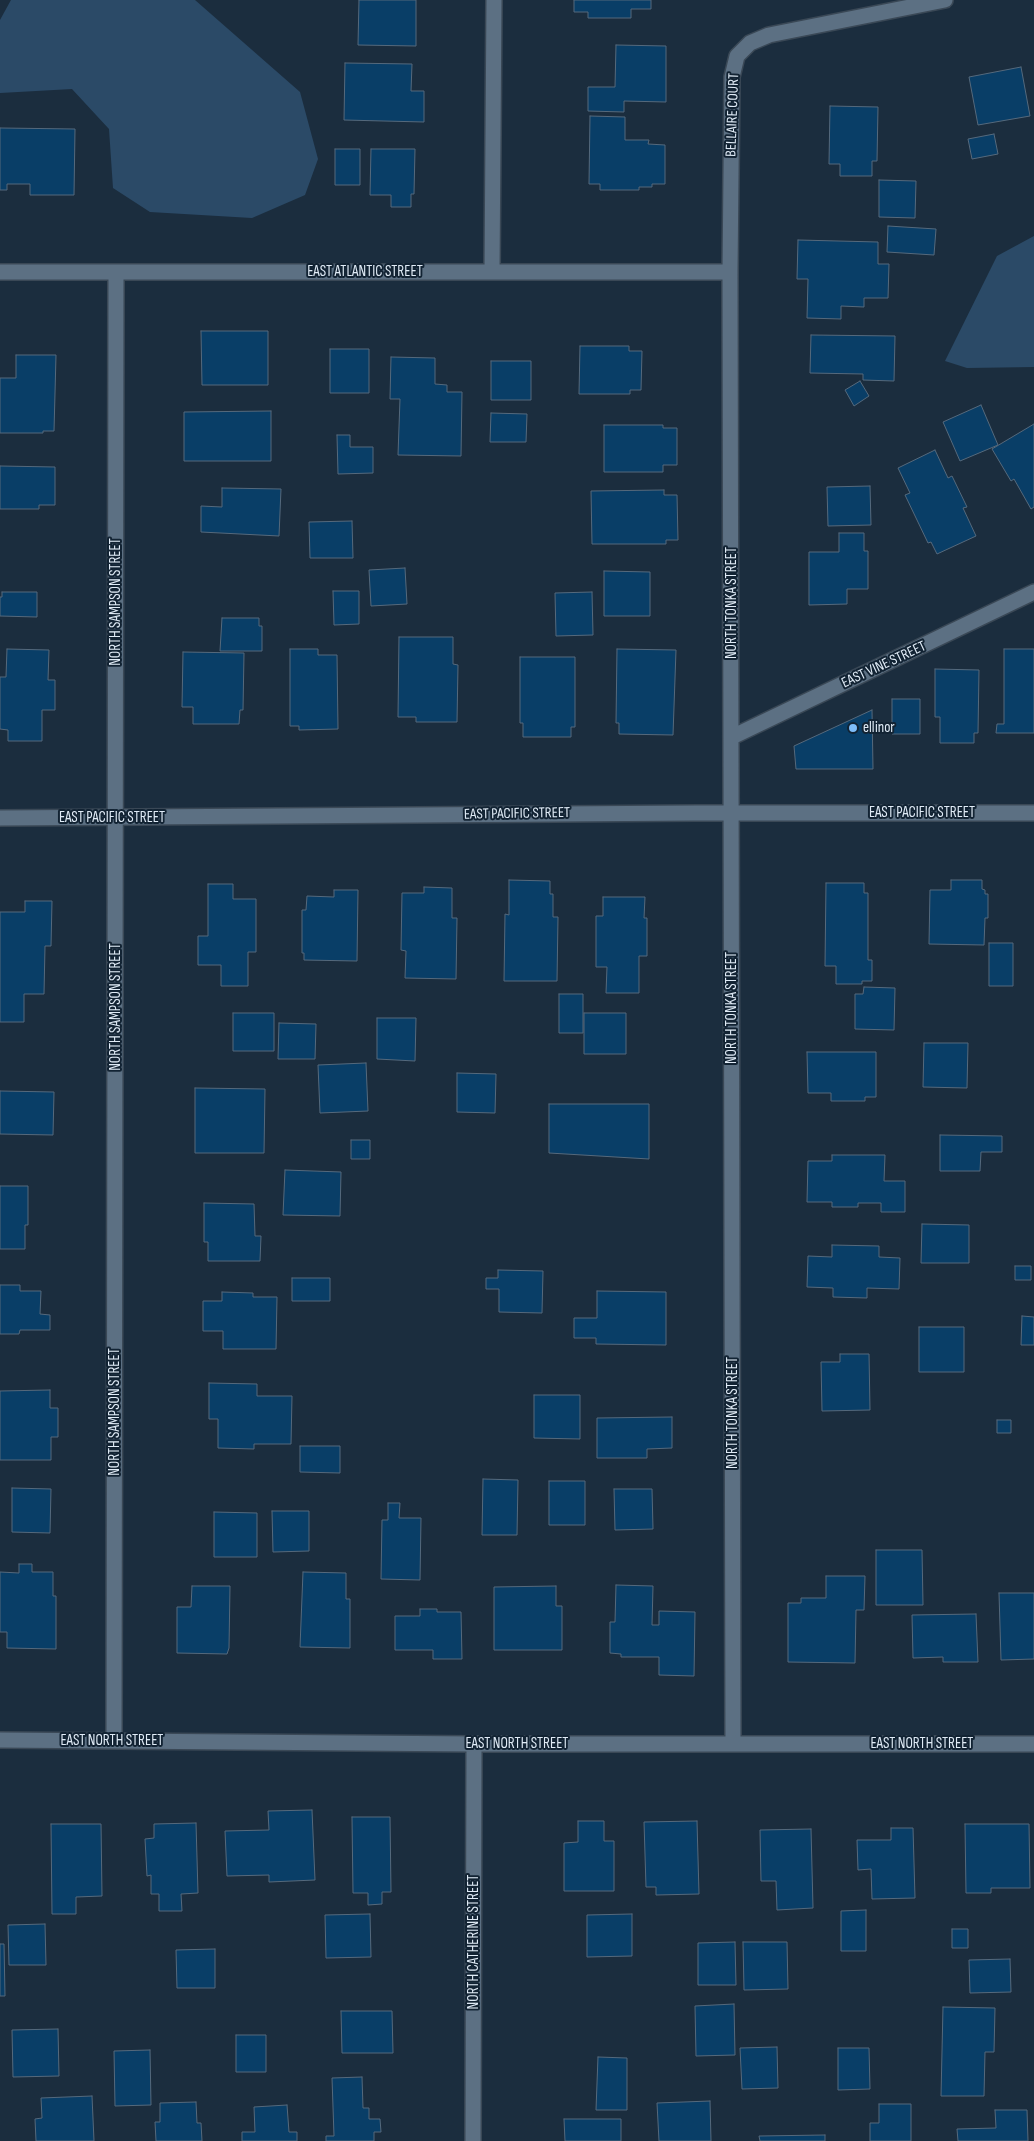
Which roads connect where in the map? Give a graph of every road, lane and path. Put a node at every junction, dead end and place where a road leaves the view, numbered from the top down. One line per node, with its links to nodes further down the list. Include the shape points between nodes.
1 (494, 0): 4 (street)
2 (945, 0): 5 (street, BELLAIRE COURT, via 768,35 750,43 737,56 732,77)
3 (0, 272): 6 (street, EAST ATLANTIC STREET)
4 (492, 272): 5 (street, EAST ATLANTIC STREET); 6 (street, EAST ATLANTIC STREET)
5 (730, 272): 8 (street, NORTH TONKA STREET)
6 (116, 273): 12 (street, NORTH SAMPSON STREET)
7 (1034, 592): 8 (street, EAST VINE STREET)
8 (732, 737): 9 (street, NORTH TONKA STREET)
9 (732, 813): 10 (street, EAST PACIFIC STREET); 12 (street, EAST PACIFIC STREET); 16 (street, NORTH TONKA STREET)
10 (1034, 813)
11 (0, 818): 12 (street, EAST PACIFIC STREET)
12 (116, 818): 14 (street, NORTH SAMPSON STREET)
13 (0, 1740): 14 (street, EAST NORTH STREET)
14 (114, 1740): 15 (street, EAST NORTH STREET)
15 (474, 1744): 16 (street, EAST NORTH STREET); 18 (street, NORTH CATHERINE STREET)
16 (733, 1744): 17 (street, EAST NORTH STREET)
17 (1034, 1744)
18 (473, 2141)

